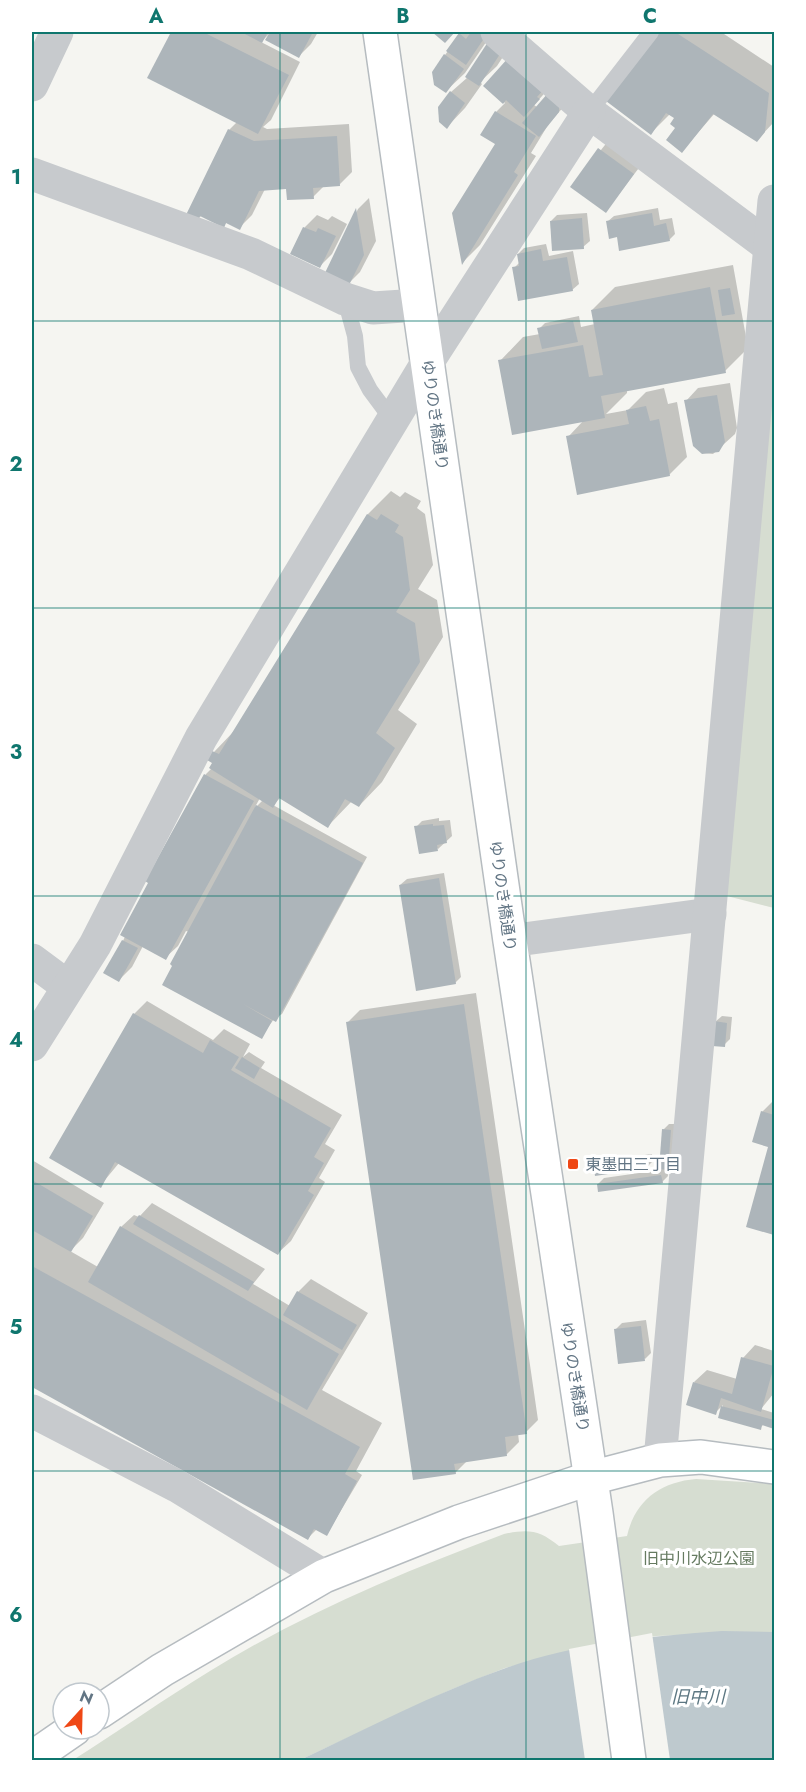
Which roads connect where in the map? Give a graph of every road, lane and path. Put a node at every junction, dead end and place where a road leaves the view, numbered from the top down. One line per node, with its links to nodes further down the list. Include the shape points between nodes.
1 (57, 32): 5 (street)
2 (380, 32): 11 (main road, ゆりのき橋通り)
3 (497, 32): 6 (street)
4 (651, 32): 6 (lane)
5 (32, 85)
6 (589, 112): 9 (street); 12 (street)
7 (32, 174): 10 (street, via 251,254)
8 (774, 201): 9 (street)
9 (772, 247): 14 (street)
10 (345, 298): 11 (street, via 373,308); 13 (lane, via 358,367)
11 (419, 305): 12 (main road, ゆりのき橋通り)
12 (427, 363): 13 (street); 15 (main road, ゆりのき橋通り)
13 (393, 420): 17 (street, via 201,738 95,945)
14 (710, 914): 15 (street); 20 (street)
15 (510, 941): 22 (main road, ゆりのき橋通り)
16 (32, 960): 17 (street)
17 (67, 986): 18 (street)
18 (32, 1045)
19 (32, 1411): 23 (street, via 177,1486)
20 (660, 1460): 21 (main road, via 701,1457); 22 (main road)
21 (774, 1467)
22 (591, 1478): 23 (main road, via 459,1522); 27 (main road, ゆりのき橋通り)
23 (324, 1576): 24 (main road)
24 (111, 1704)
25 (57, 1741): 26 (main road)
26 (32, 1758)
27 (629, 1761)

